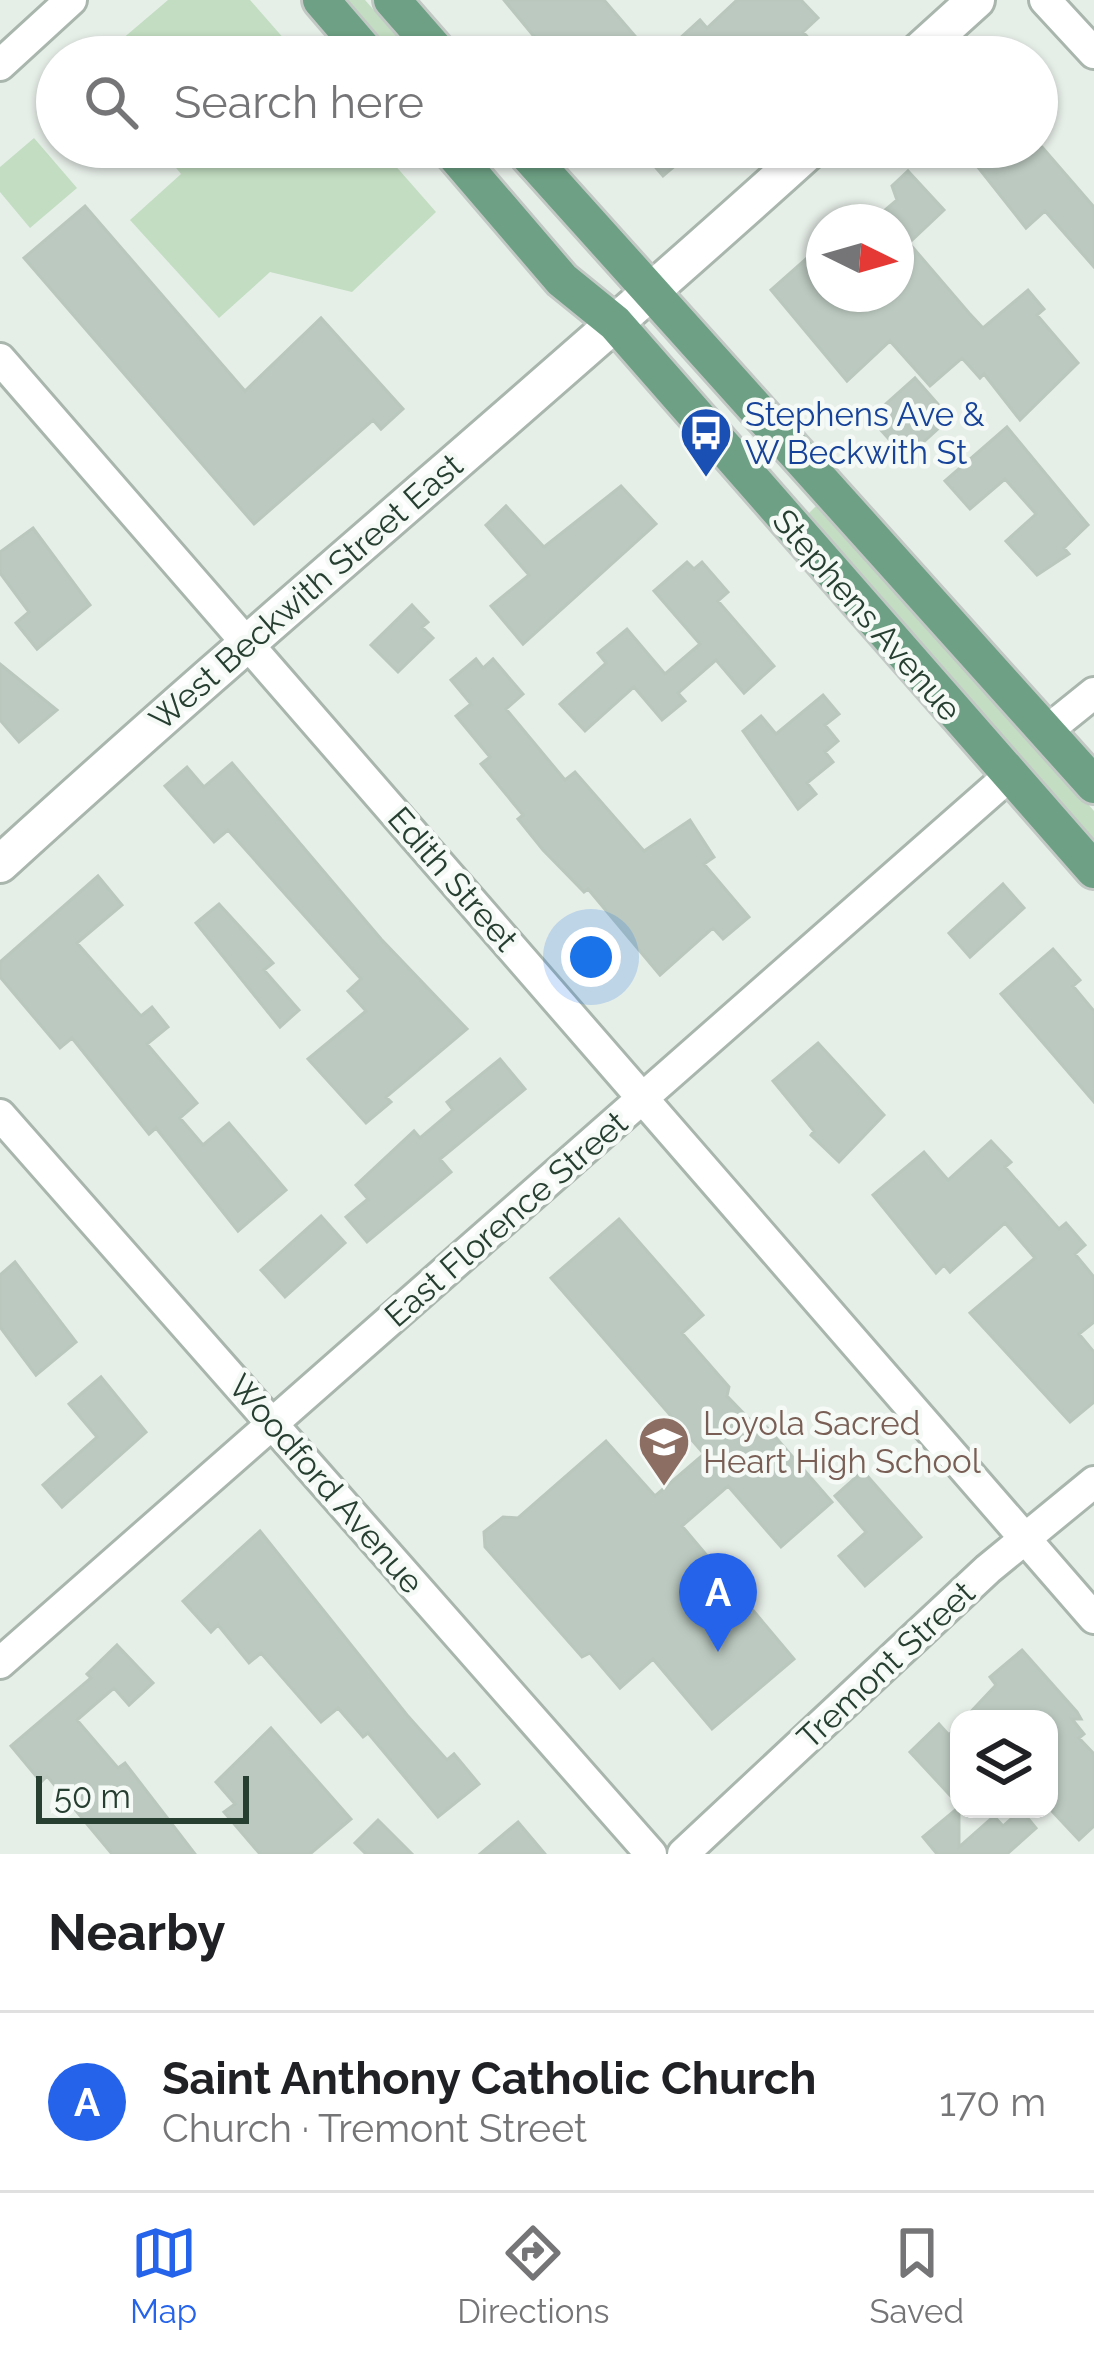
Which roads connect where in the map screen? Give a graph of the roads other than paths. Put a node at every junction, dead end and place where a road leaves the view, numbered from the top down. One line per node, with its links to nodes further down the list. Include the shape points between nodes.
1 (71, 0): 10 (street)
2 (321, 0): 6 (main road)
3 (392, 0): 7 (main road)
4 (976, 0): 8 (street)
5 (1046, 0): 9 (street)
6 (352, 36)
7 (424, 36)
8 (936, 36)
9 (1094, 53)
10 (0, 65)
11 (466, 168): 15 (main road, Stephens Avenue, via 562,280)
12 (540, 168): 14 (main road, Stephens Avenue)
13 (790, 168): 14 (street, West Beckwith Street East)
14 (653, 290): 15 (street, West Beckwith Street East); 19 (main road, Stephens Avenue)
15 (615, 323): 17 (street, West Beckwith Street East); 20 (main road, Stephens Avenue)
16 (0, 359): 17 (street, Edith Street)
17 (246, 640): 22 (street, West Beckwith Street East); 24 (street, Edith Street)
18 (1094, 693): 19 (street)
19 (1048, 730): 21 (main road, Stephens Avenue)
20 (1010, 775): 23 (main road, Stephens Avenue); 24 (street, East Florence Street)
21 (1094, 784)
22 (0, 863)
23 (1094, 870)
24 (643, 1098): 26 (street, East Florence Street); 28 (street, Edith Street)
25 (0, 1115): 26 (street, Woodford Avenue)
26 (274, 1424): 30 (street, East Florence Street); 31 (street, Woodford Avenue)
27 (1090, 1491): 28 (street, Tremont Street)
28 (1021, 1540): 29 (street, Edith Street); 32 (street, Tremont Street)
29 (1094, 1618)
30 (0, 1663)
31 (651, 1854)
32 (683, 1854)

